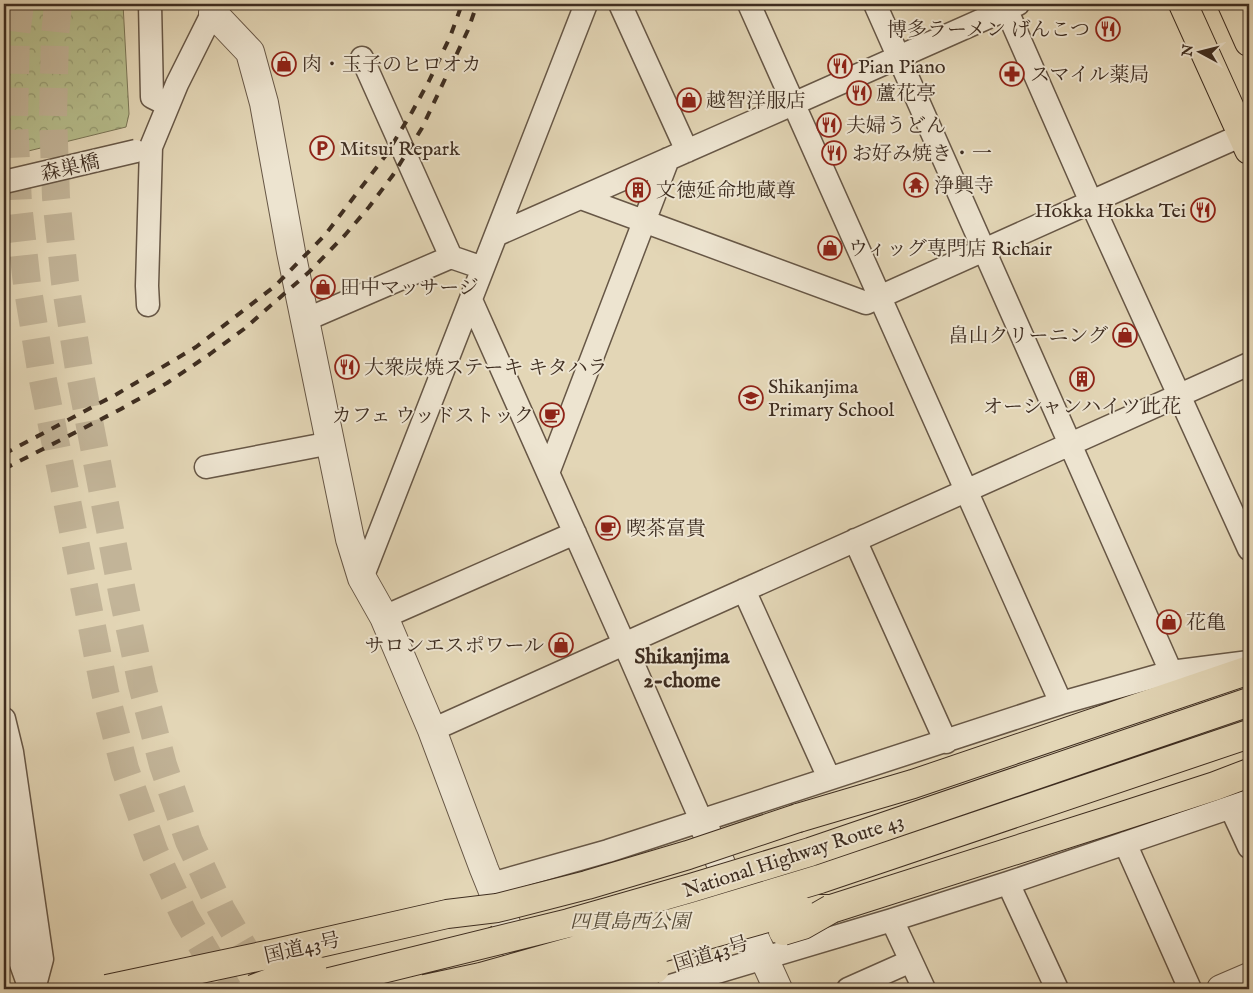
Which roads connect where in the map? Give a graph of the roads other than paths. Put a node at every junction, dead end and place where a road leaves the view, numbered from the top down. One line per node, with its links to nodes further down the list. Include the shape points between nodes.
1 (150, 4): 14 (street, via 152,97)
2 (586, 4): 22 (street)
3 (620, 4): 17 (street)
4 (749, 4): 13 (street)
5 (875, 4): 12 (street)
6 (1183, 4): 15 (main road)
7 (1232, 4): 10 (main road)
8 (1010, 6): 12 (street); 20 (street)
9 (215, 8): 14 (street); 29 (street, via 250,52 264,103)
10 (1249, 42)
11 (362, 58): 24 (street)
12 (898, 58): 13 (street); 23 (street)
13 (793, 104): 17 (street); 26 (street)
14 (168, 106): 16 (street)
15 (1247, 139): 20 (street)
16 (144, 149): 18 (street, 森巣橋, bridge); 28 (street)
17 (678, 155): 19 (street); 21 (street)
18 (4, 182)
19 (581, 198): 21 (street); 22 (street)
20 (1091, 202): 23 (street); 31 (street)
21 (645, 222): 26 (street, via 866,304); 35 (street)
22 (496, 235): 25 (street)
23 (983, 250): 26 (street); 33 (street)
24 (451, 257): 25 (street); 29 (street)
25 (483, 268): 27 (street)
26 (880, 296): 36 (street)
27 (471, 300): 35 (street); 40 (street)
28 (148, 305)
29 (305, 320): 32 (street)
30 (1249, 364): 31 (street)
31 (1179, 395): 33 (street); 39 (street)
32 (331, 442): 34 (street); 40 (street, via 350,539)
33 (1070, 444): 36 (street); 46 (street)
34 (206, 467)
35 (548, 473): 37 (street)
36 (965, 490): 38 (street); 48 (street)
37 (575, 533): 42 (street); 43 (street)
38 (855, 540): 41 (street); 52 (street)
39 (1249, 549)
40 (362, 578): 42 (street)
41 (744, 590): 43 (street); 54 (street)
42 (384, 618): 50 (street)
43 (624, 644): 50 (street); 56 (street)
44 (1249, 662): 46 (street)
45 (1249, 670): 61 (main road, bridge, via 913,784 688,855 587,885)
46 (1171, 672): 48 (street)
47 (1249, 702): 71 (main road, National Highway Route 43, bridge, via 810,852 569,923)
48 (1061, 704): 52 (street)
49 (4, 719): 68 (street, via 12,752 42,959)
50 (432, 730): 61 (street)
51 (1249, 734): 72 (main road, National Highway Route 43, bridge, via 820,879 500,972)
52 (946, 742): 54 (street)
53 (1249, 773): 62 (main road)
54 (829, 778): 56 (street)
55 (1240, 804): 58 (street); 59 (street)
56 (701, 820): 61 (street, via 608,851); 64 (street)
57 (4, 826): 67 (street, via 20,961)
58 (1125, 843): 60 (street); 81 (street)
59 (1249, 847)
60 (1008, 883): 63 (street); 80 (street)
61 (494, 896): 69 (main road, 国道43号, bridge, via 447,914); 70 (main road, bridge, via 453,930 312,967); 74 (street)
62 (831, 909): 73 (main road, bridge, via 799,909); 75 (main road, 国道43号, bridge, via 803,925)
63 (892, 920): 64 (street); 65 (street)
64 (764, 958): 76 (street); 77 (street)
65 (911, 961): 78 (street); 79 (street)
66 (1249, 977): 82 (street)
67 (30, 989)
68 (34, 989)
69 (107, 989)
70 (253, 989)
71 (301, 989)
72 (425, 989)
73 (515, 989)
74 (532, 989)
75 (588, 989)
76 (660, 989)
77 (778, 989)
78 (848, 989)
79 (924, 989)
80 (1057, 989)
81 (1190, 989)
82 (1222, 989)

